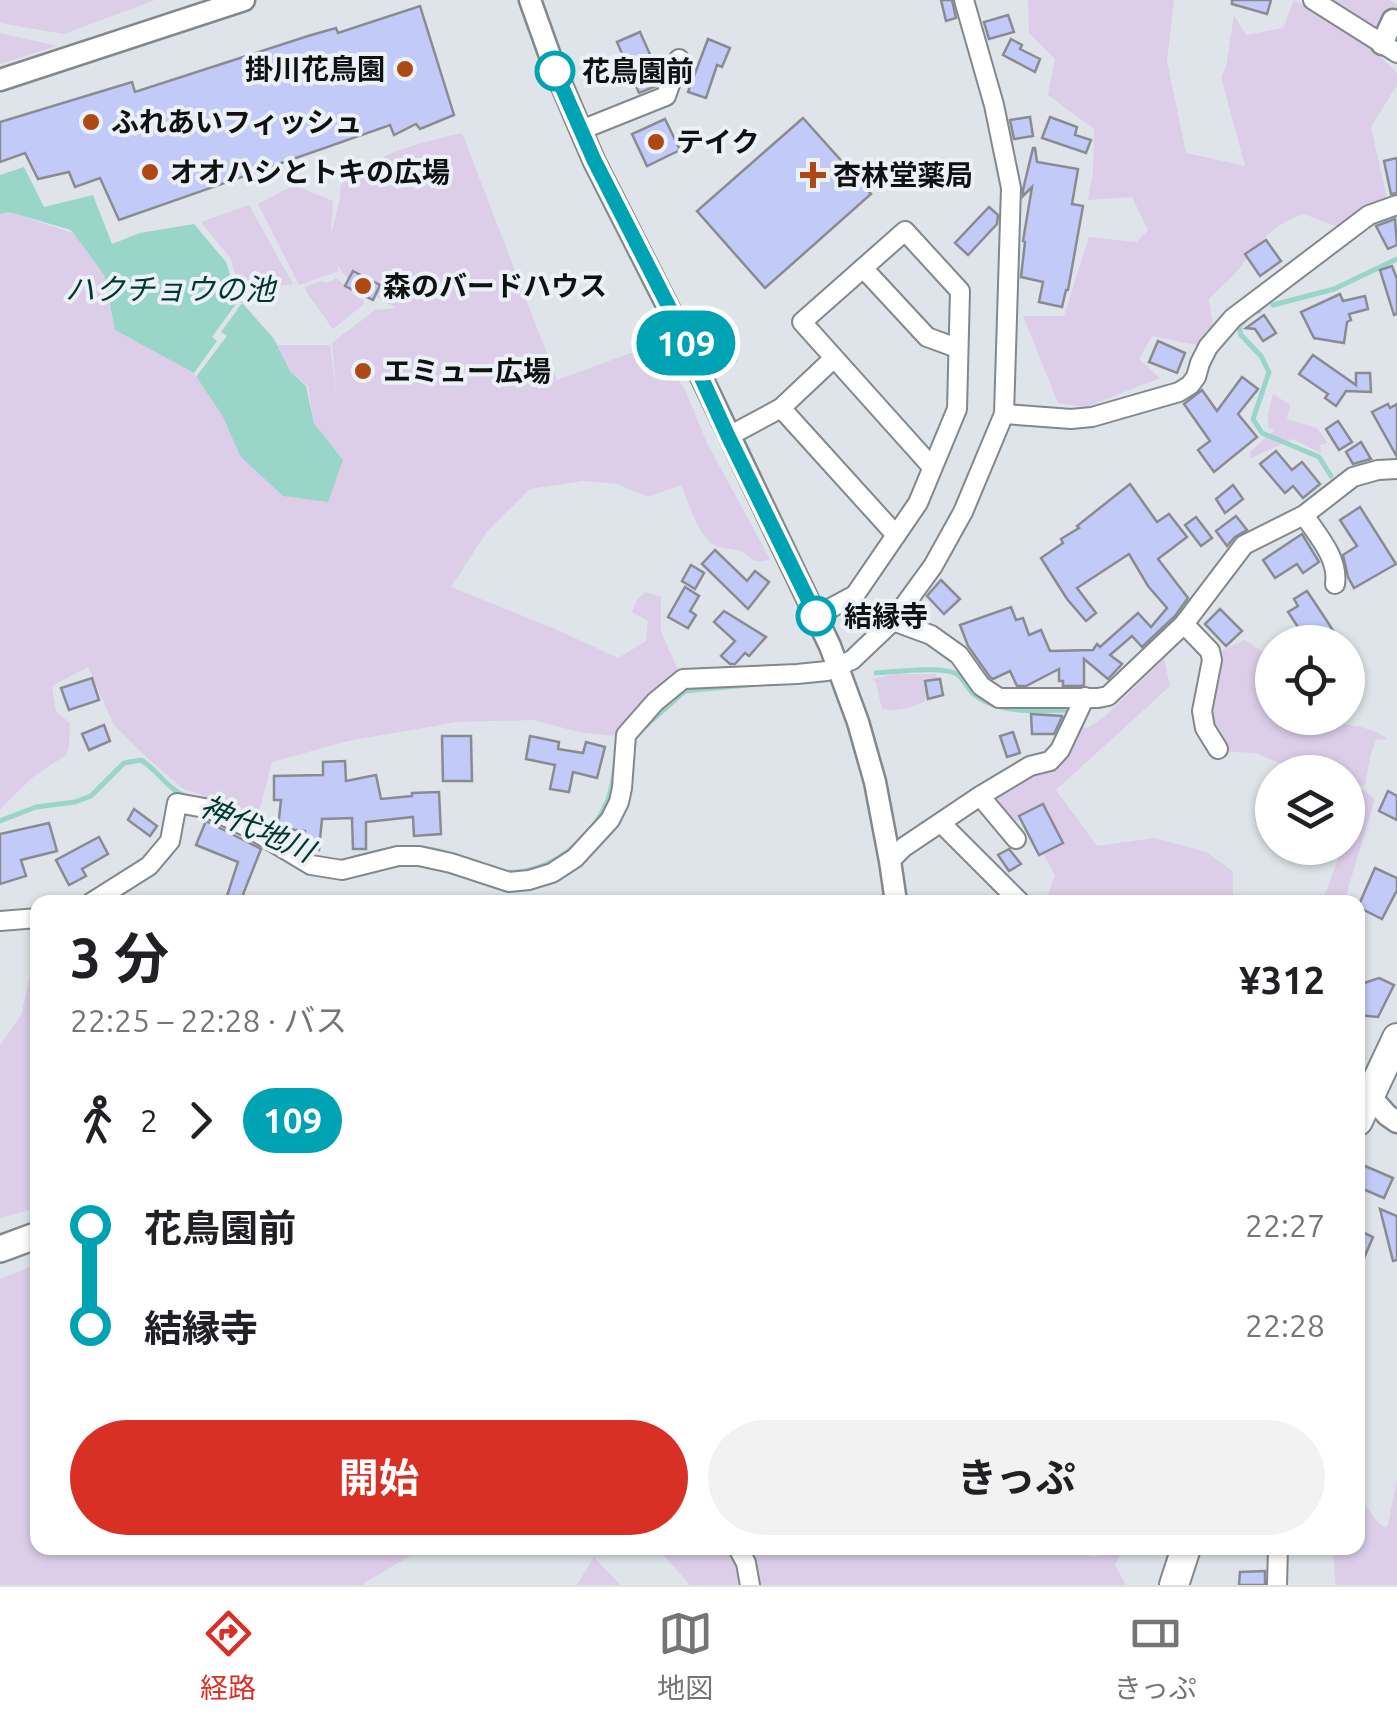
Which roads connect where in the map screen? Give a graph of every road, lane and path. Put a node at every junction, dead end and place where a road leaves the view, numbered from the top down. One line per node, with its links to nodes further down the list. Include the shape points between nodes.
1 (244, 0): 5 (street)
2 (530, 0): 10 (street)
3 (964, 0): 16 (street, via 1011,188)
4 (1313, 0): 7 (street)
5 (188, 9): 9 (street)
6 (1393, 20): 7 (street)
7 (1390, 48)
8 (679, 59): 10 (street, via 666,96)
9 (0, 80)
10 (581, 130): 17 (street)
11 (1397, 205): 16 (street, via 1369,215 1233,318 1179,392 1070,419)
12 (863, 268): 13 (street, via 927,337); 13 (street, via 905,231 960,291); 14 (street, via 802,322)
13 (958, 348): 18 (street, via 957,409)
14 (833, 359): 15 (street); 18 (street)
15 (781, 408): 17 (street); 21 (street)
16 (1004, 414): 24 (street, via 963,512)
17 (728, 436): 23 (street)
18 (932, 466): 21 (street)
19 (1397, 469): 20 (street, via 1353,477)
20 (1304, 515): 22 (street, via 1328,550); 25 (street, via 1244,545)
21 (896, 535): 23 (street, via 855,595)
22 (1335, 584)
23 (816, 616): 26 (street)
24 (893, 621): 26 (street); 27 (street, via 931,634 999,698)
25 (1184, 624): 27 (street, via 1108,696); 28 (street, via 1210,650 1202,712)
26 (838, 667): 32 (street, via 866,752); 33 (street, via 683,678 626,734 620,802 610,820 576,858 529,880 509,882 419,856 342,870 312,865 210,809 177,803 170,841 149,866)
27 (1085, 697): 29 (street, via 1050,761)
28 (1218, 749)
29 (980, 796): 30 (street); 31 (street)
30 (942, 824): 32 (street); 35 (street)
31 (1016, 840)
32 (890, 861): 34 (street)
33 (103, 895)
34 (895, 895)
35 (1013, 895)
36 (30, 919): 37 (street)
37 (0, 921)
38 (1397, 1038): 39 (main road)
39 (1365, 1095)
40 (1397, 1099): 41 (street)
41 (1365, 1102)
42 (1365, 1104): 43 (street)
43 (1397, 1122)
44 (30, 1238): 45 (main road)
45 (0, 1249)
46 (742, 1555): 49 (street)
47 (1184, 1555): 50 (main road)
48 (1278, 1555): 51 (street)
49 (750, 1585)
50 (1174, 1585)
51 (1277, 1585)

